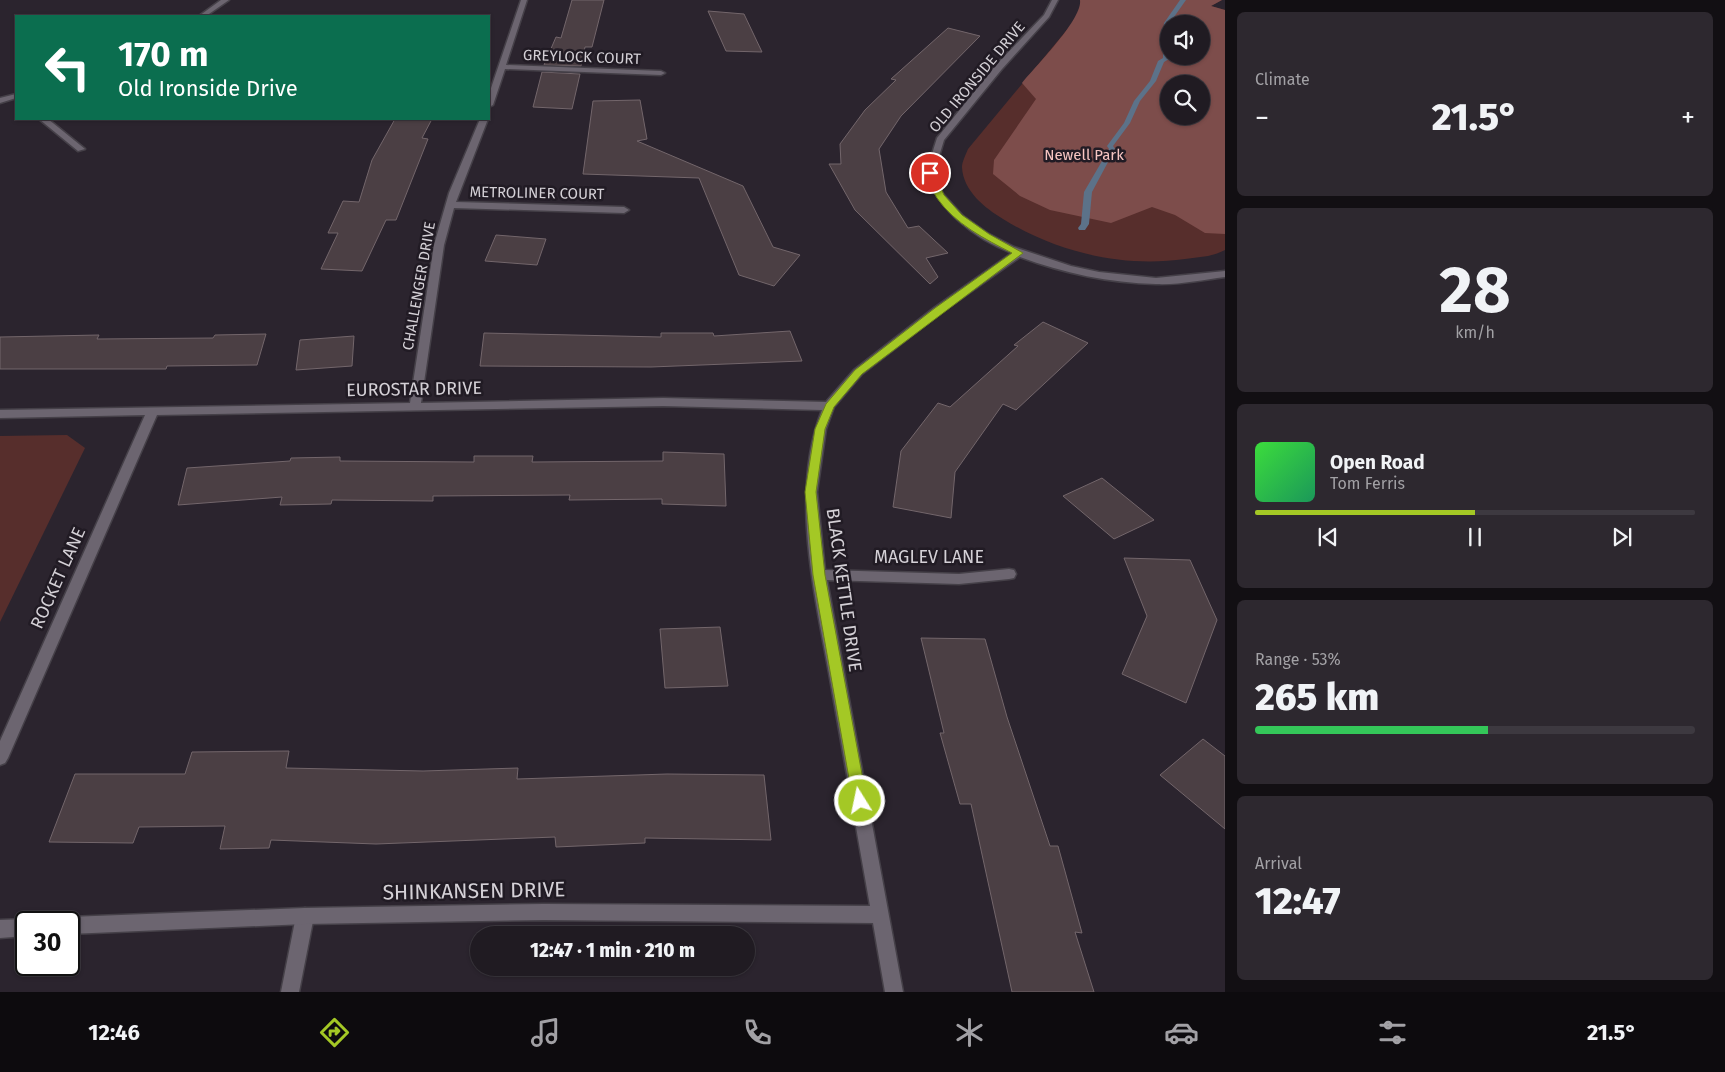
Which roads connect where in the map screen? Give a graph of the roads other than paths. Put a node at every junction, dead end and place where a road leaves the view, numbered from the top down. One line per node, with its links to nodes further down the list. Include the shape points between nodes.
1 (226, 0): 4 (street)
2 (524, 0): 5 (street)
3 (1055, 0): 15 (street, OLD IRONSIDE DRIVE, via 1047,16 999,67 940,140 930,173 940,196 959,217)
4 (204, 15)
5 (502, 67): 6 (street, GREYLOCK COURT); 9 (street)
6 (661, 73)
7 (15, 96): 8 (street)
8 (0, 101)
9 (490, 102)
10 (44, 120): 12 (street)
11 (484, 120): 13 (street, CHALLENGER DRIVE)
12 (81, 149)
13 (451, 205): 14 (street, METROLINER COURT); 17 (street, CHALLENGER DRIVE, via 440,245)
14 (624, 210)
15 (1019, 253): 16 (street, OLD IRONSIDE DRIVE, via 1068,268 1158,281); 18 (street, BLACK KETTLE DRIVE, via 858,372)
16 (1225, 274)
17 (415, 406): 18 (street, EUROSTAR DRIVE, via 663,402); 19 (street, EUROSTAR DRIVE)
18 (830, 406): 22 (street, BLACK KETTLE DRIVE, via 820,429 811,492)
19 (152, 413): 20 (street, EUROSTAR DRIVE); 23 (street, ROCKET LANE)
20 (0, 414)
21 (1009, 574): 22 (street, MAGLEV LANE, via 959,579)
22 (819, 575): 24 (street, BLACK KETTLE DRIVE)
23 (0, 758)
24 (881, 915): 25 (street, SHINKANSEN DRIVE, via 544,912); 30 (street, BLACK KETTLE DRIVE)
25 (304, 916): 26 (street, SHINKANSEN DRIVE); 29 (street)
26 (80, 926)
27 (15, 928): 28 (street)
28 (0, 929)
29 (290, 992)
30 (894, 992)

